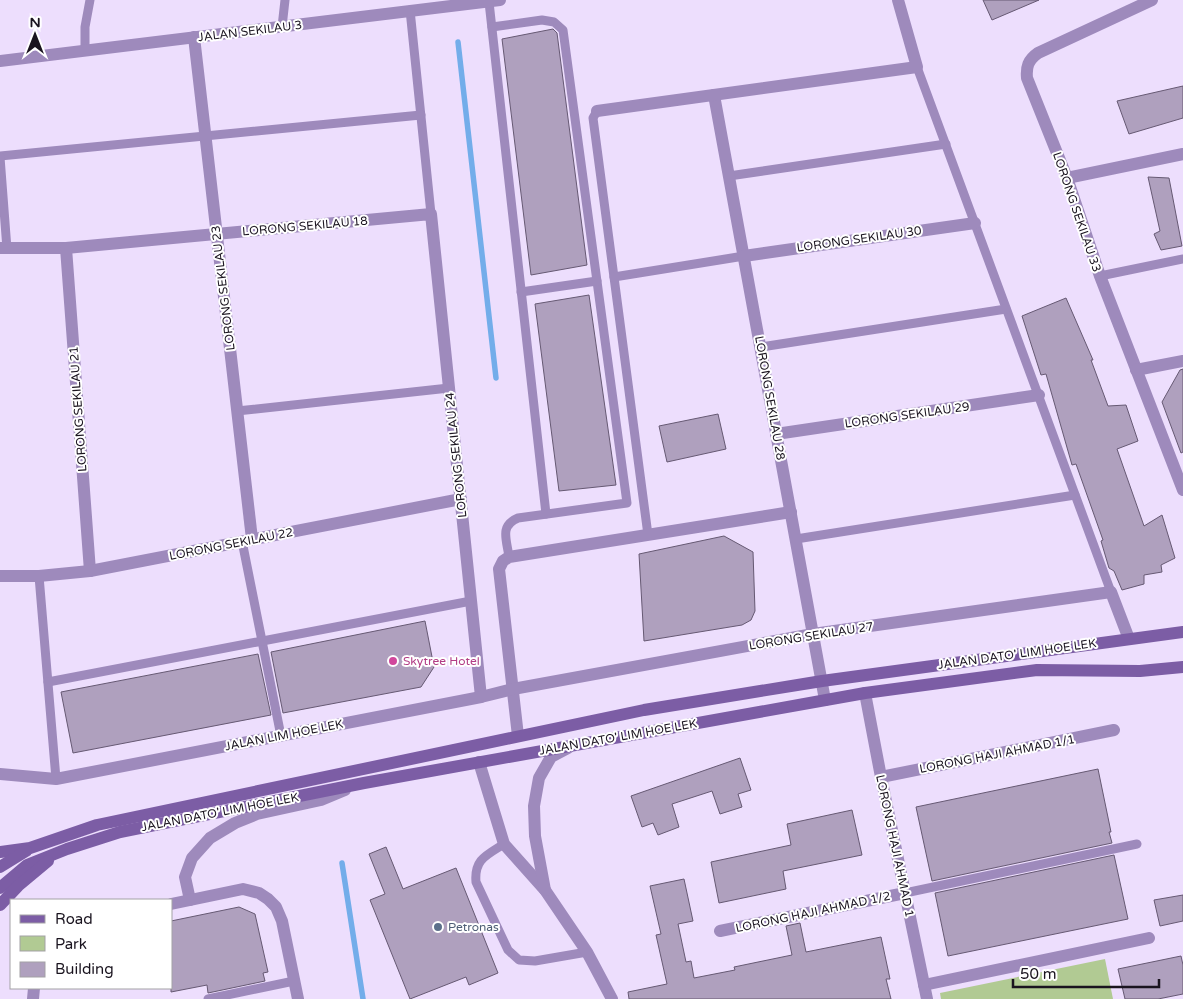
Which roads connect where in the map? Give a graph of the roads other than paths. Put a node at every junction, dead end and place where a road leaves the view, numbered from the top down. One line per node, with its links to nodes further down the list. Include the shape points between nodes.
1 (90, 0): 11 (lane)
2 (285, 0): 8 (lane)
3 (898, 0): 13 (street)
4 (1152, 0): 22 (street, LORONG SEKILAU 33, via 1038,53 1028,64 1027,78)
5 (494, 1): 6 (street, JALAN SEKILAU 3); 9 (lane)
6 (474, 2): 7 (street, JALAN SEKILAU 3)
7 (410, 10): 8 (street, JALAN SEKILAU 3); 16 (lane)
8 (282, 27): 10 (street, JALAN SEKILAU 3)
9 (492, 27): 32 (lane, via 542,20 554,22 563,30); 33 (lane)
10 (194, 38): 11 (street, JALAN SEKILAU 3); 17 (street, LORONG SEKILAU 23)
11 (85, 51): 12 (street, JALAN SEKILAU 3)
12 (0, 61)
13 (917, 67): 14 (street); 18 (lane)
14 (714, 95): 15 (street); 21 (street, LORONG SEKILAU 28)
15 (597, 111): 31 (lane, via 593,118)
16 (421, 115): 17 (lane); 23 (lane)
17 (205, 136): 20 (lane); 25 (street, LORONG SEKILAU 23)
18 (946, 144): 21 (lane); 24 (lane)
19 (1183, 154): 22 (street)
20 (0, 156): 27 (lane)
21 (729, 176): 28 (street, LORONG SEKILAU 28)
22 (1067, 178): 30 (street, LORONG SEKILAU 33)
23 (431, 214): 25 (street, LORONG SEKILAU 18); 38 (street, LORONG SEKILAU 24)
24 (975, 222): 28 (street, LORONG SEKILAU 30); 34 (lane)
25 (216, 234): 26 (street, LORONG SEKILAU 18); 40 (street, LORONG SEKILAU 23)
26 (66, 248): 27 (street, LORONG SEKILAU 18); 52 (street, LORONG SEKILAU 21)
27 (4, 249)
28 (744, 256): 31 (lane); 35 (street, LORONG SEKILAU 28)
29 (1183, 259): 30 (lane)
30 (1100, 276): 37 (street, LORONG SEKILAU 33)
31 (614, 277): 48 (lane)
32 (597, 281): 33 (lane); 47 (lane, via 627,503)
33 (521, 292): 47 (lane)
34 (1006, 309): 35 (lane); 39 (lane)
35 (761, 347): 41 (street, LORONG SEKILAU 28)
36 (1183, 361): 37 (street)
37 (1136, 370): 42 (street, LORONG SEKILAU 33)
38 (449, 388): 40 (lane); 45 (street, LORONG SEKILAU 24)
39 (1038, 395): 41 (street, LORONG SEKILAU 29); 44 (lane)
40 (237, 410): 50 (street, LORONG SEKILAU 23)
41 (776, 434): 46 (street, LORONG SEKILAU 28)
42 (1179, 467): 43 (street, LORONG SEKILAU 33)
43 (1183, 490)
44 (1075, 495): 49 (lane); 55 (lane)
45 (461, 500): 50 (street, LORONG SEKILAU 22); 56 (street, LORONG SEKILAU 24)
46 (791, 512): 48 (street); 49 (street, LORONG SEKILAU 28)
47 (546, 514): 51 (lane, via 509,522 506,533)
48 (648, 535): 51 (street)
49 (796, 539): 58 (street, LORONG SEKILAU 28)
50 (247, 540): 52 (street, LORONG SEKILAU 22); 60 (lane)
51 (509, 557): 64 (street, via 503,560 499,569)
52 (90, 571): 54 (street, LORONG SEKILAU 22)
53 (0, 576): 54 (street, LORONG SEKILAU 22)
54 (39, 576): 63 (lane)
55 (1111, 592): 58 (street, LORONG SEKILAU 27); 59 (street)
56 (471, 601): 60 (lane); 66 (street, LORONG SEKILAU 24)
57 (1183, 632): 59 (street, JALAN DATO' LIM HOE LEK)
58 (813, 634): 62 (street, LORONG SEKILAU 28); 64 (street, LORONG SEKILAU 27)
59 (1129, 639): 62 (street, JALAN DATO' LIM HOE LEK)
60 (262, 642): 63 (lane); 69 (lane)
61 (1183, 667): 65 (street, JALAN DATO' LIM HOE LEK, via 1140,671 1037,670)
62 (822, 681): 67 (street, LORONG SEKILAU 28); 70 (street, JALAN DATO' LIM HOE LEK, via 644,710)
63 (48, 682): 75 (lane)
64 (513, 689): 66 (street, JALAN LIM HOE LEK); 70 (street)
65 (865, 693): 67 (street, JALAN DATO' LIM HOE LEK); 74 (street, LORONG HAJI AHMAD 1)
66 (481, 696): 69 (street, JALAN LIM HOE LEK)
67 (825, 700): 71 (street, JALAN DATO' LIM HOE LEK)
68 (1114, 730): 74 (street, LORONG HAJI AHMAD 1/1)
69 (281, 736): 75 (street, JALAN LIM HOE LEK)
70 (518, 736): 79 (street, JALAN DATO' LIM HOE LEK, via 97,825)
71 (571, 746): 72 (street, JALAN DATO' LIM HOE LEK); 84 (street, via 551,757 539,778 534,806 535,836)
72 (479, 762): 76 (street, JALAN DATO' LIM HOE LEK); 77 (street)
73 (0, 774): 75 (street)
74 (881, 777): 85 (street, LORONG HAJI AHMAD 1)
75 (56, 779)
76 (364, 783): 81 (street, JALAN DATO' LIM HOE LEK, via 120,832); 86 (street, via 321,800 257,814 210,838 192,858 185,877)
77 (504, 844): 84 (street); 91 (lane, via 480,860 475,871 476,882 508,950 519,960 535,962)
78 (1137, 844): 85 (lane)
79 (30, 848): 80 (street); 82 (street)
80 (0, 852)
81 (60, 852): 83 (street, JALAN DATO' LIM HOE LEK, via 27,865); 88 (street, JALAN DATO' LIM HOE LEK)
82 (0, 867)
83 (2, 882)
84 (546, 890): 91 (street)
85 (905, 893): 89 (street, LORONG HAJI AHMAD 1/2); 93 (street, LORONG HAJI AHMAD 1)
86 (190, 900): 87 (street); 92 (street, via 244,889 268,899 282,921)
87 (172, 904)
88 (0, 905)
89 (720, 931)
90 (1149, 938): 93 (street)
91 (587, 952): 96 (street)
92 (294, 981): 94 (lane); 95 (street)
93 (924, 985): 97 (street, LORONG HAJI AHMAD 1)
94 (208, 999)
95 (298, 999)
96 (612, 999)
97 (927, 999)

